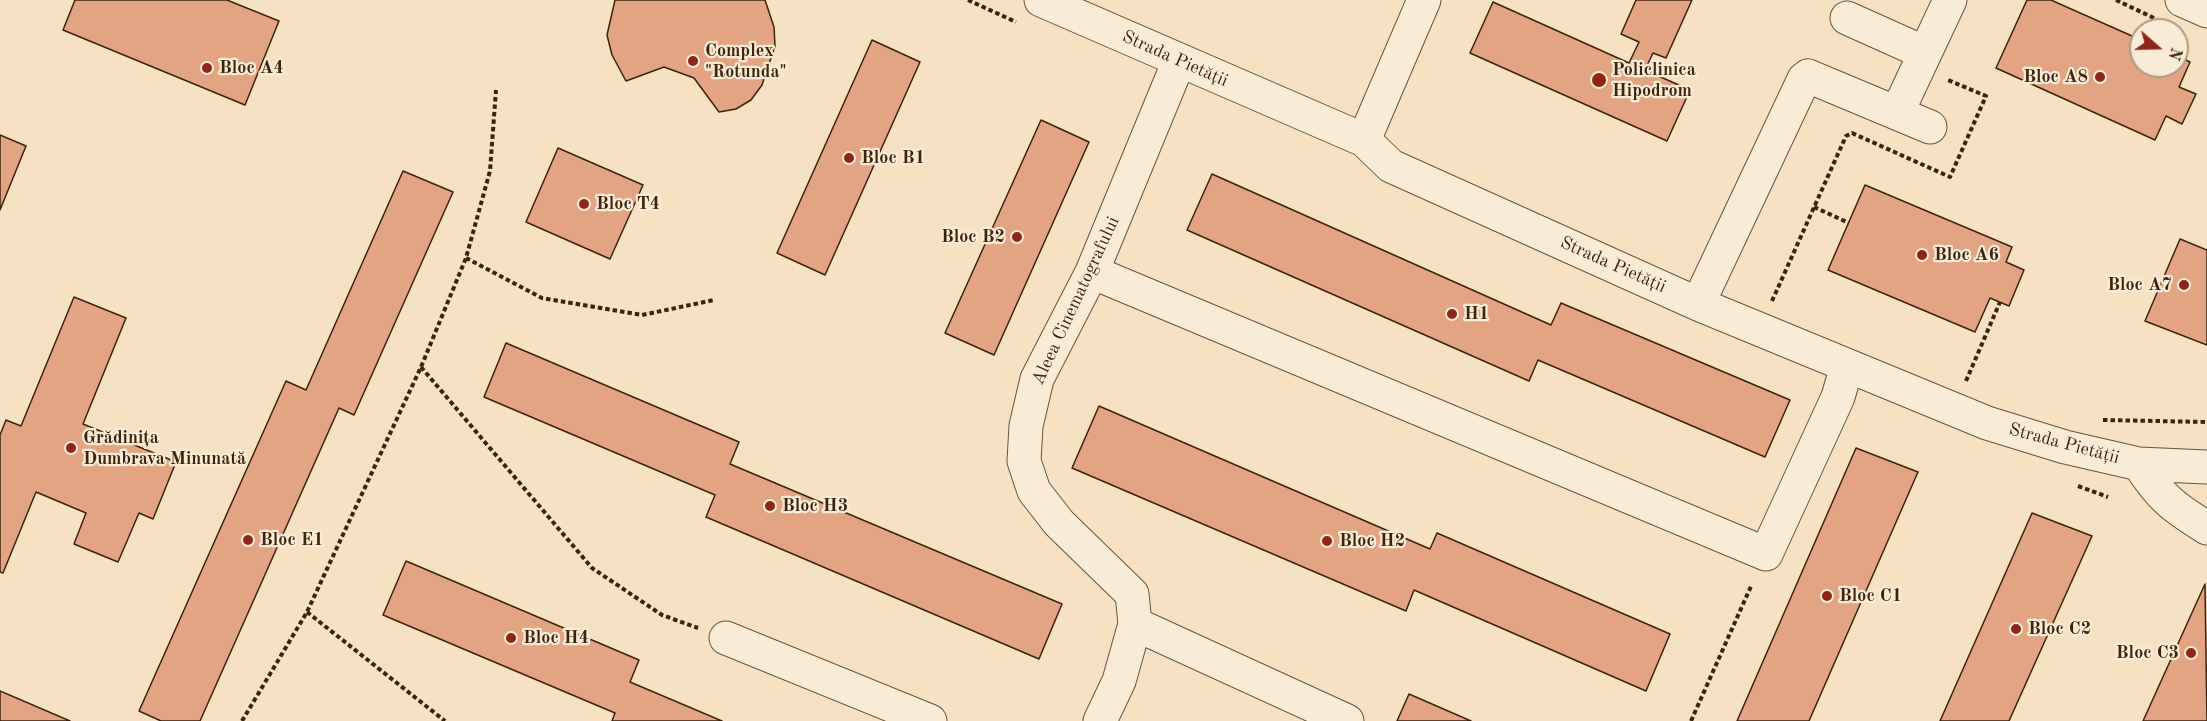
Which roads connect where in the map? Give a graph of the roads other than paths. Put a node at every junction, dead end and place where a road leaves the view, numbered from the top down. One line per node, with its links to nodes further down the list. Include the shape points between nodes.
1 (1041, 0): 7 (street, Strada Pietății)
2 (1424, 0): 11 (street)
3 (1950, 0): 8 (street)
4 (2182, 0): 5 (street)
5 (2207, 12)
6 (1847, 18): 8 (street)
7 (1179, 61): 11 (street, Strada Pietății); 12 (street, Aleea Cinematografului)
8 (1934, 65): 9 (street)
9 (1897, 113): 10 (street); 13 (street, via 1808,76 1804,79)
10 (1930, 127)
11 (1364, 140): 13 (street, Strada Pietății, via 1391,166)
12 (1092, 272): 14 (street, via 1766,554 1838,397); 18 (street, Aleea Cinematografului, via 1037,379 1026,426 1024,461 1034,490 1059,523 1132,594)
13 (1698, 303): 14 (street, Strada Pietății)
14 (1847, 366): 15 (street, Strada Pietății, via 1987,423)
15 (2139, 464): 16 (street, Strada Pietății); 17 (street, via 2154,488 2175,509)
16 (2207, 467)
17 (2207, 528)
18 (1135, 624): 21 (street, Aleea Cinematografului, via 1119,681); 22 (street)
19 (726, 638): 20 (street)
20 (930, 721)
21 (1100, 721)
22 (1347, 721)

